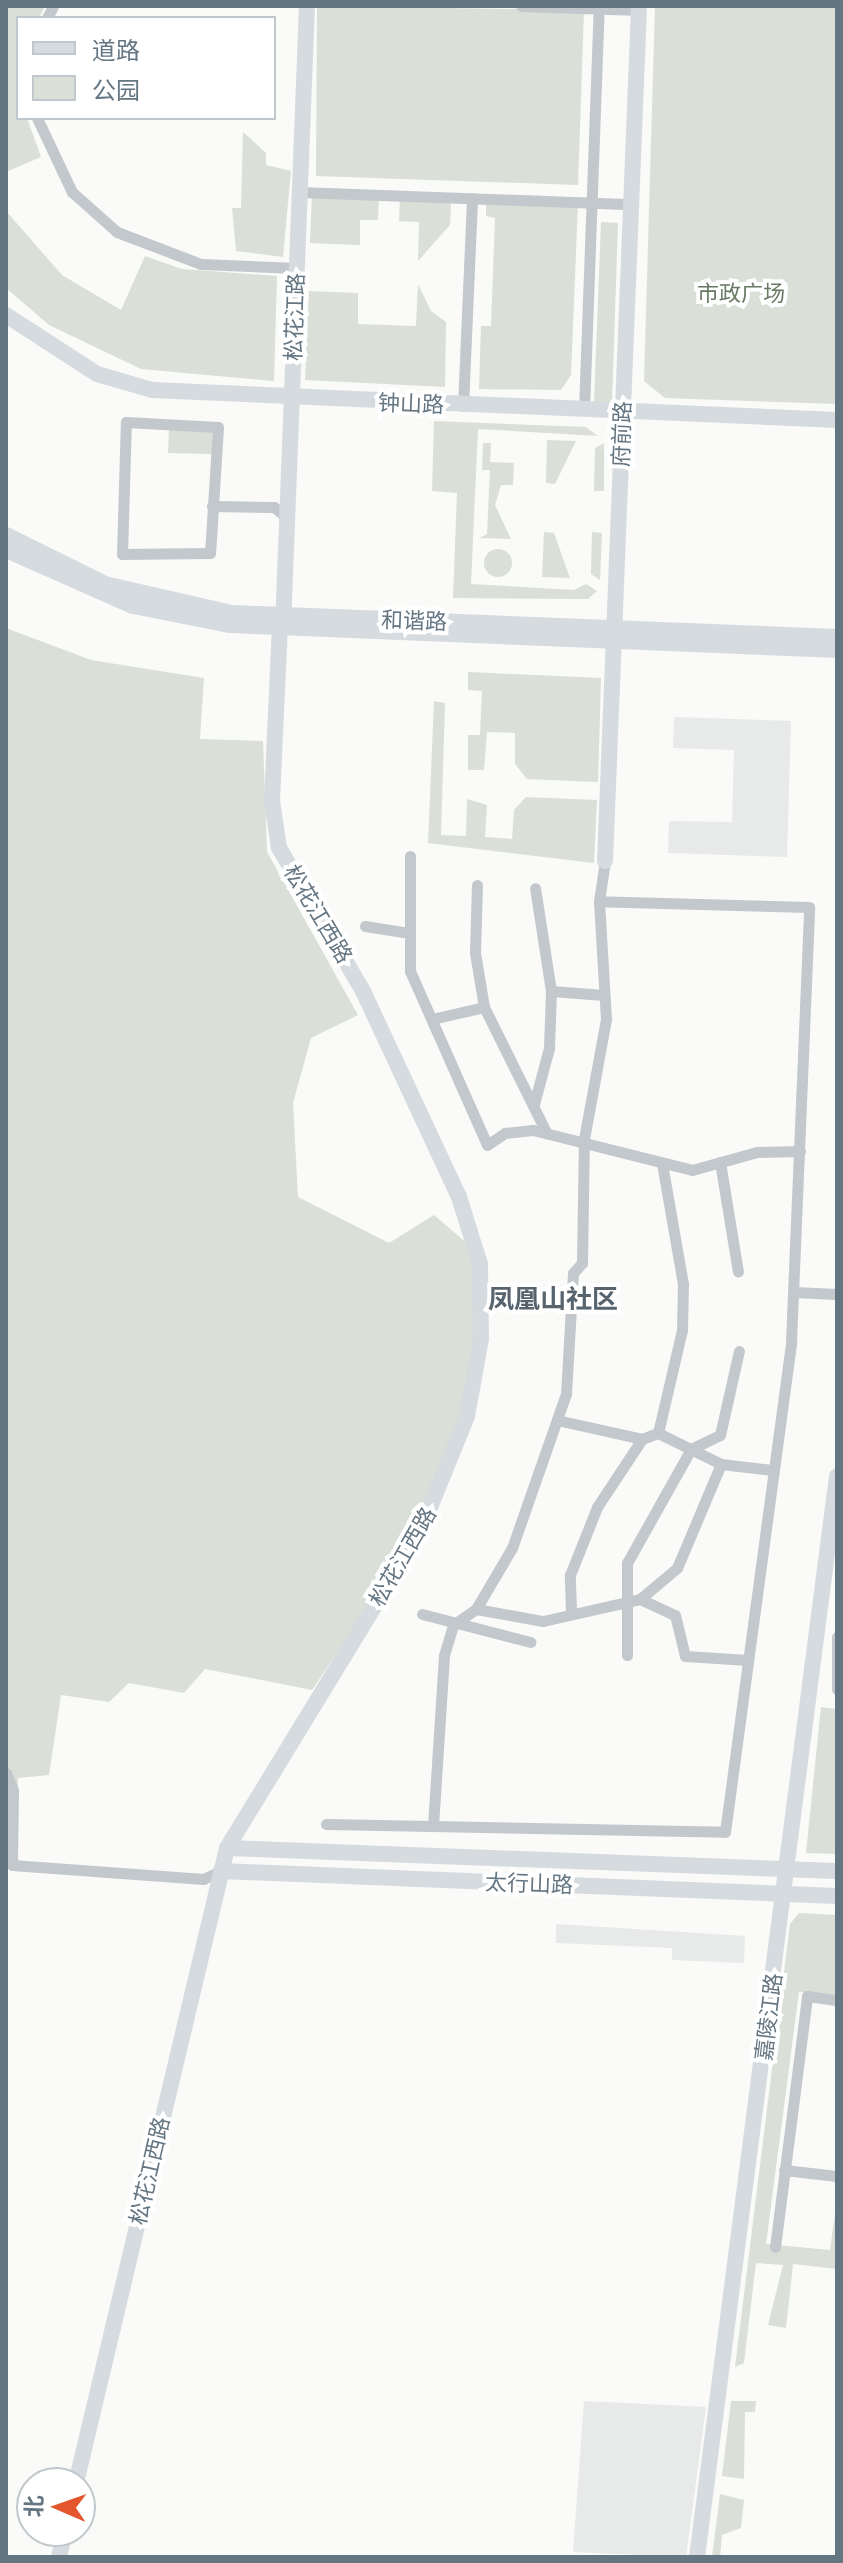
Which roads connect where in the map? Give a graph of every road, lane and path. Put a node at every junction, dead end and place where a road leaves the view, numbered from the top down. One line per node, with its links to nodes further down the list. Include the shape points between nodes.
1 (307, 6): 6 (street, 松花江路)
2 (521, 6): 3 (street)
3 (599, 7): 4 (street); 8 (street)
4 (639, 8): 9 (street, 府前路)
5 (38, 120): 10 (street, via 72,192 117,232 201,264)
6 (300, 192): 7 (street); 10 (street, 松花江路)
7 (472, 198): 8 (street); 13 (street)
8 (592, 203): 9 (street); 14 (street)
9 (631, 204): 15 (street, 府前路)
10 (297, 268): 12 (street, 松花江路)
11 (6, 315): 12 (street, 钟山路, via 97,374 152,390)
12 (292, 399): 13 (street, 钟山路); 18 (street, 松花江路)
13 (463, 406): 14 (street, 钟山路)
14 (584, 410): 15 (street, 钟山路)
15 (623, 412): 16 (street, 钟山路); 22 (street, 府前路)
16 (837, 420)
17 (212, 506): 17 (street, via 218,427 126,422 122,554 210,553); 18 (street, via 274,507)
18 (287, 518): 21 (street, 松花江路)
19 (6, 535): 21 (street, 和谐路, via 136,594)
20 (6, 550): 21 (street, 和谐路, via 133,606)
21 (282, 624): 22 (street, 和谐路); 67 (street, 松花江西路, via 272,801 279,848 363,991 459,1197 483,1302 477,1374 441,1489 400,1569)
22 (614, 635): 23 (street, 和谐路); 24 (street, 和谐路); 26 (street, 府前路)
23 (837, 637)
24 (837, 650)
25 (410, 856): 31 (street)
26 (605, 861): 29 (street)
27 (477, 885): 34 (street, via 475,953)
28 (535, 888): 32 (street)
29 (599, 901): 33 (street); 39 (street, via 809,907)
30 (365, 926): 31 (street)
31 (404, 932): 35 (street, via 410,971)
32 (551, 991): 33 (street); 36 (street, via 549,1048)
33 (604, 995): 38 (street, via 596,1104)
34 (484, 1007): 35 (street); 36 (street)
35 (432, 1019): 37 (street, via 487,1145 505,1133)
36 (534, 1104): 37 (street)
37 (546, 1132): 38 (street)
38 (584, 1139): 41 (street); 46 (street, via 582,1263 573,1273 566,1394)
39 (800, 1151): 40 (street); 43 (street)
40 (720, 1162): 41 (street, via 692,1170); 42 (street)
41 (662, 1164): 47 (street, via 682,1315)
42 (738, 1272)
43 (794, 1292): 44 (street); 51 (street)
44 (837, 1294)
45 (739, 1351): 49 (street, via 720,1435)
46 (557, 1420): 48 (street); 55 (street, via 512,1548)
47 (658, 1433): 48 (street); 49 (street)
48 (642, 1439): 56 (street, via 597,1507 570,1575)
49 (691, 1449): 50 (street); 54 (street, via 627,1563)
50 (721, 1464): 51 (street); 53 (street, via 677,1568)
51 (773, 1470): 62 (street)
52 (837, 1476): 69 (street, 嘉陵江路)
53 (640, 1599): 54 (street); 62 (street, via 675,1615 685,1656)
54 (627, 1601): 56 (street); 61 (street)
55 (476, 1609): 56 (street, via 543,1621); 58 (street)
56 (571, 1611)
57 (422, 1614): 58 (street)
58 (453, 1625): 60 (street); 66 (street, via 444,1655)
59 (837, 1637): 63 (street)
60 (530, 1642)
61 (627, 1655)
62 (748, 1660): 66 (street, via 725,1832)
63 (837, 1689)
64 (6, 1773): 70 (street, via 13,1790 12,1865 203,1879)
65 (326, 1824): 66 (street)
66 (433, 1826)
67 (227, 1848): 68 (street, 太行山路); 70 (street, 松花江西路)
68 (495, 1858): 69 (street, 太行山路); 72 (street)
69 (788, 1869): 71 (street, 太行山路); 73 (street, 嘉陵江路)
70 (221, 1871): 72 (street, 太行山路); 79 (street, 松花江西路)
71 (837, 1871)
72 (494, 1882): 73 (street, 太行山路)
73 (785, 1894): 74 (street, 太行山路); 80 (street, 嘉陵江路)
74 (837, 1896)
75 (837, 2000): 76 (street, via 807,1996)
76 (784, 2170): 77 (street); 78 (street)
77 (837, 2176)
78 (775, 2247)
79 (80, 2467)
80 (697, 2557)

